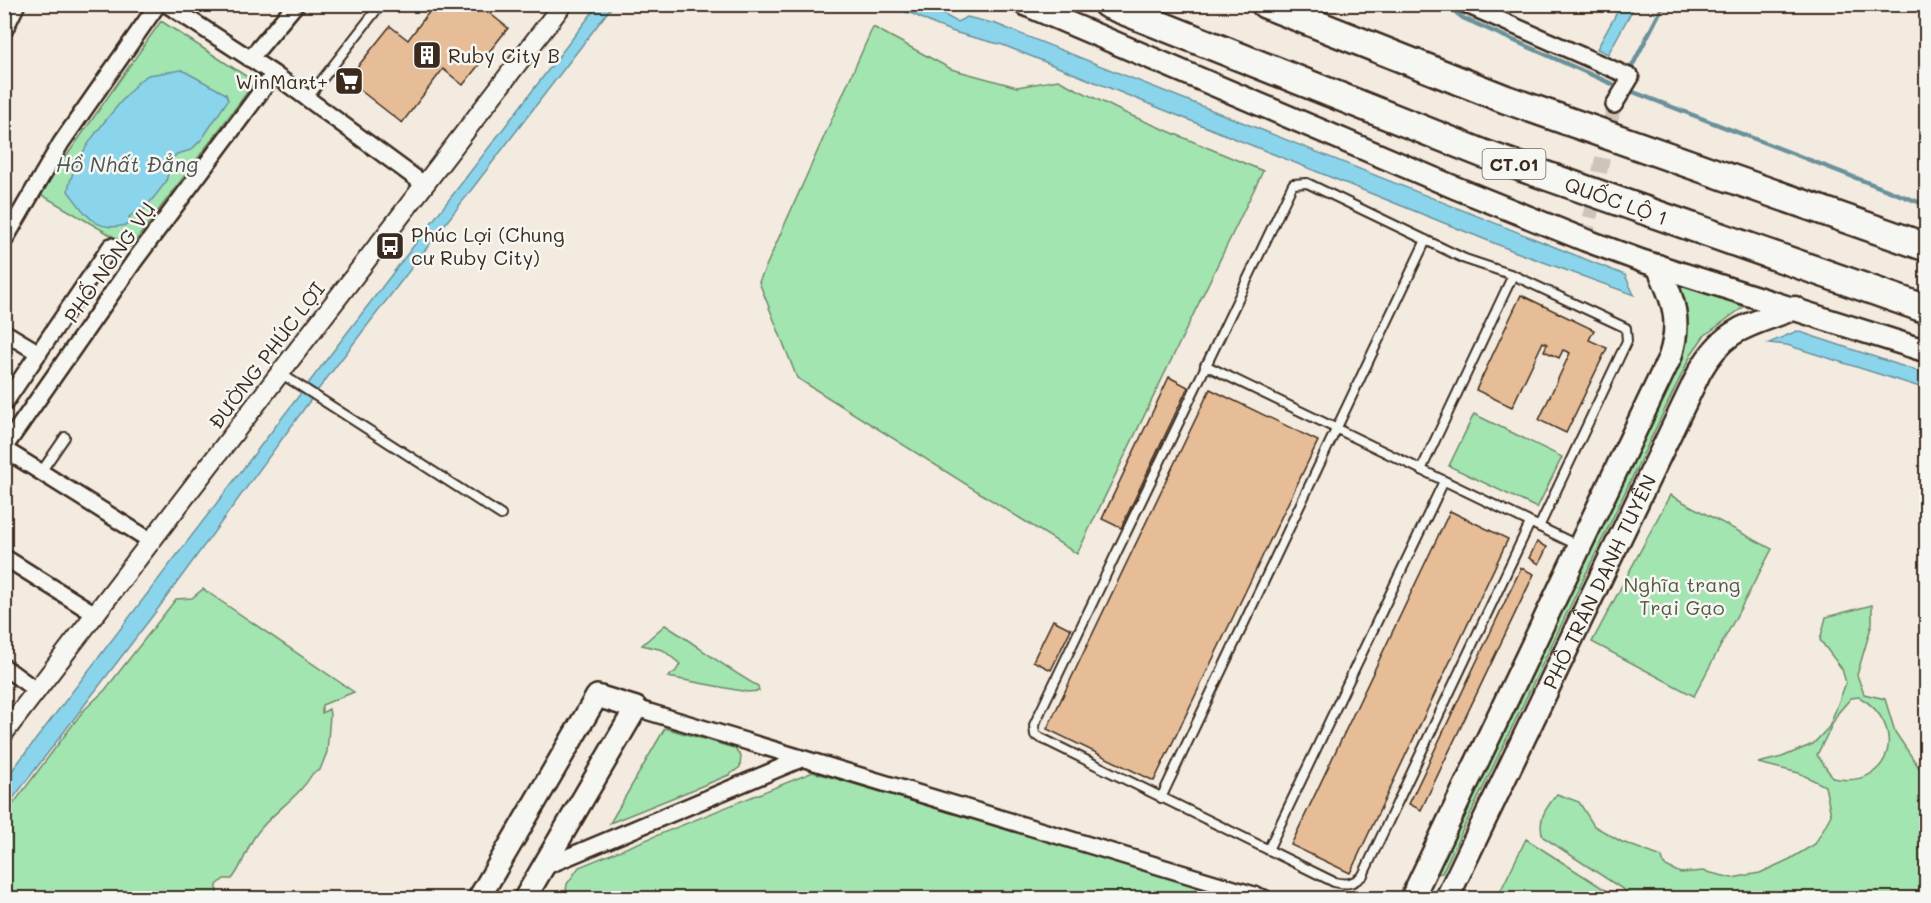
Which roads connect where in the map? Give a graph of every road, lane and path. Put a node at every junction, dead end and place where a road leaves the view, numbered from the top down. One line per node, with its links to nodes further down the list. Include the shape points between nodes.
1 (17, 4): 11 (street)
2 (158, 4): 17 (street, via 61,143)
3 (296, 4): 12 (street)
4 (381, 4): 14 (lane)
5 (563, 4): 16 (street, ĐƯỜNG PHÚC LỢI)
6 (1024, 4): 21 (main road, via 1456,188)
7 (1265, 4): 20 (highway, via 1505,99)
8 (1464, 4): 15 (street, via 1631,77)
9 (167, 5): 12 (street)
10 (1109, 5): 24 (highway, QUỐC LỘ 1 / CT.01, via 1484,154)
11 (4, 31)
12 (250, 59): 13 (street)
13 (274, 74): 14 (street); 33 (street, PHỐ NÔNG VỤ, via 135,260)
14 (307, 99): 16 (street)
15 (1614, 105)
16 (425, 185): 29 (street, ĐƯỜNG PHÚC LỢI)
17 (4, 240)
18 (1426, 240): 22 (lane, via 1465,259); 28 (lane, via 1307,183 1293,184); 31 (lane)
19 (111, 246): 27 (street)
20 (1926, 247)
21 (1658, 266): 23 (main road); 41 (main road, PHỐ TRẦN DANH TUYÊN, via 1675,309 1677,337)
22 (1513, 275): 34 (lane); 39 (lane, via 1620,323 1628,334)
23 (1795, 308): 26 (main road); 56 (main road, PHỐ TRẦN DANH TUYÊN, via 1737,331 1713,349)
24 (1926, 309)
25 (4, 332): 27 (street)
26 (1926, 351)
27 (39, 353): 30 (street)
28 (1205, 365): 31 (lane); 49 (lane, via 1033,731 1038,739)
29 (280, 373): 37 (lane); 40 (street, ĐƯỜNG PHÚC LỢI)
30 (4, 404)
31 (1336, 429): 34 (lane); 49 (lane)
32 (65, 437): 35 (lane)
33 (4, 448): 35 (street)
34 (1420, 470): 36 (lane)
35 (41, 472): 40 (street)
36 (1444, 481): 38 (lane); 50 (lane)
37 (501, 515)
38 (1530, 523): 39 (lane); 50 (lane, via 1363,875 1345,885)
39 (1539, 527): 41 (lane)
40 (151, 542): 43 (street, ĐƯỜNG PHÚC LỢI)
41 (1580, 546): 55 (main road, PHỐ TRẦN DANH TUYÊN)
42 (4, 557): 43 (street)
43 (95, 614): 45 (street, ĐƯỜNG PHÚC LỢI)
44 (4, 668): 45 (street)
45 (37, 691): 47 (street, ĐƯỜNG PHÚC LỢI)
46 (636, 708): 48 (street); 51 (main road); 53 (main road, via 597,696)
47 (4, 733)
48 (801, 759): 51 (street); 54 (street)
49 (1161, 798): 50 (lane)
50 (1268, 850)
51 (544, 867): 52 (main road)
52 (533, 894)
53 (478, 898)
54 (1264, 898)
55 (1412, 898)
56 (1447, 898)

